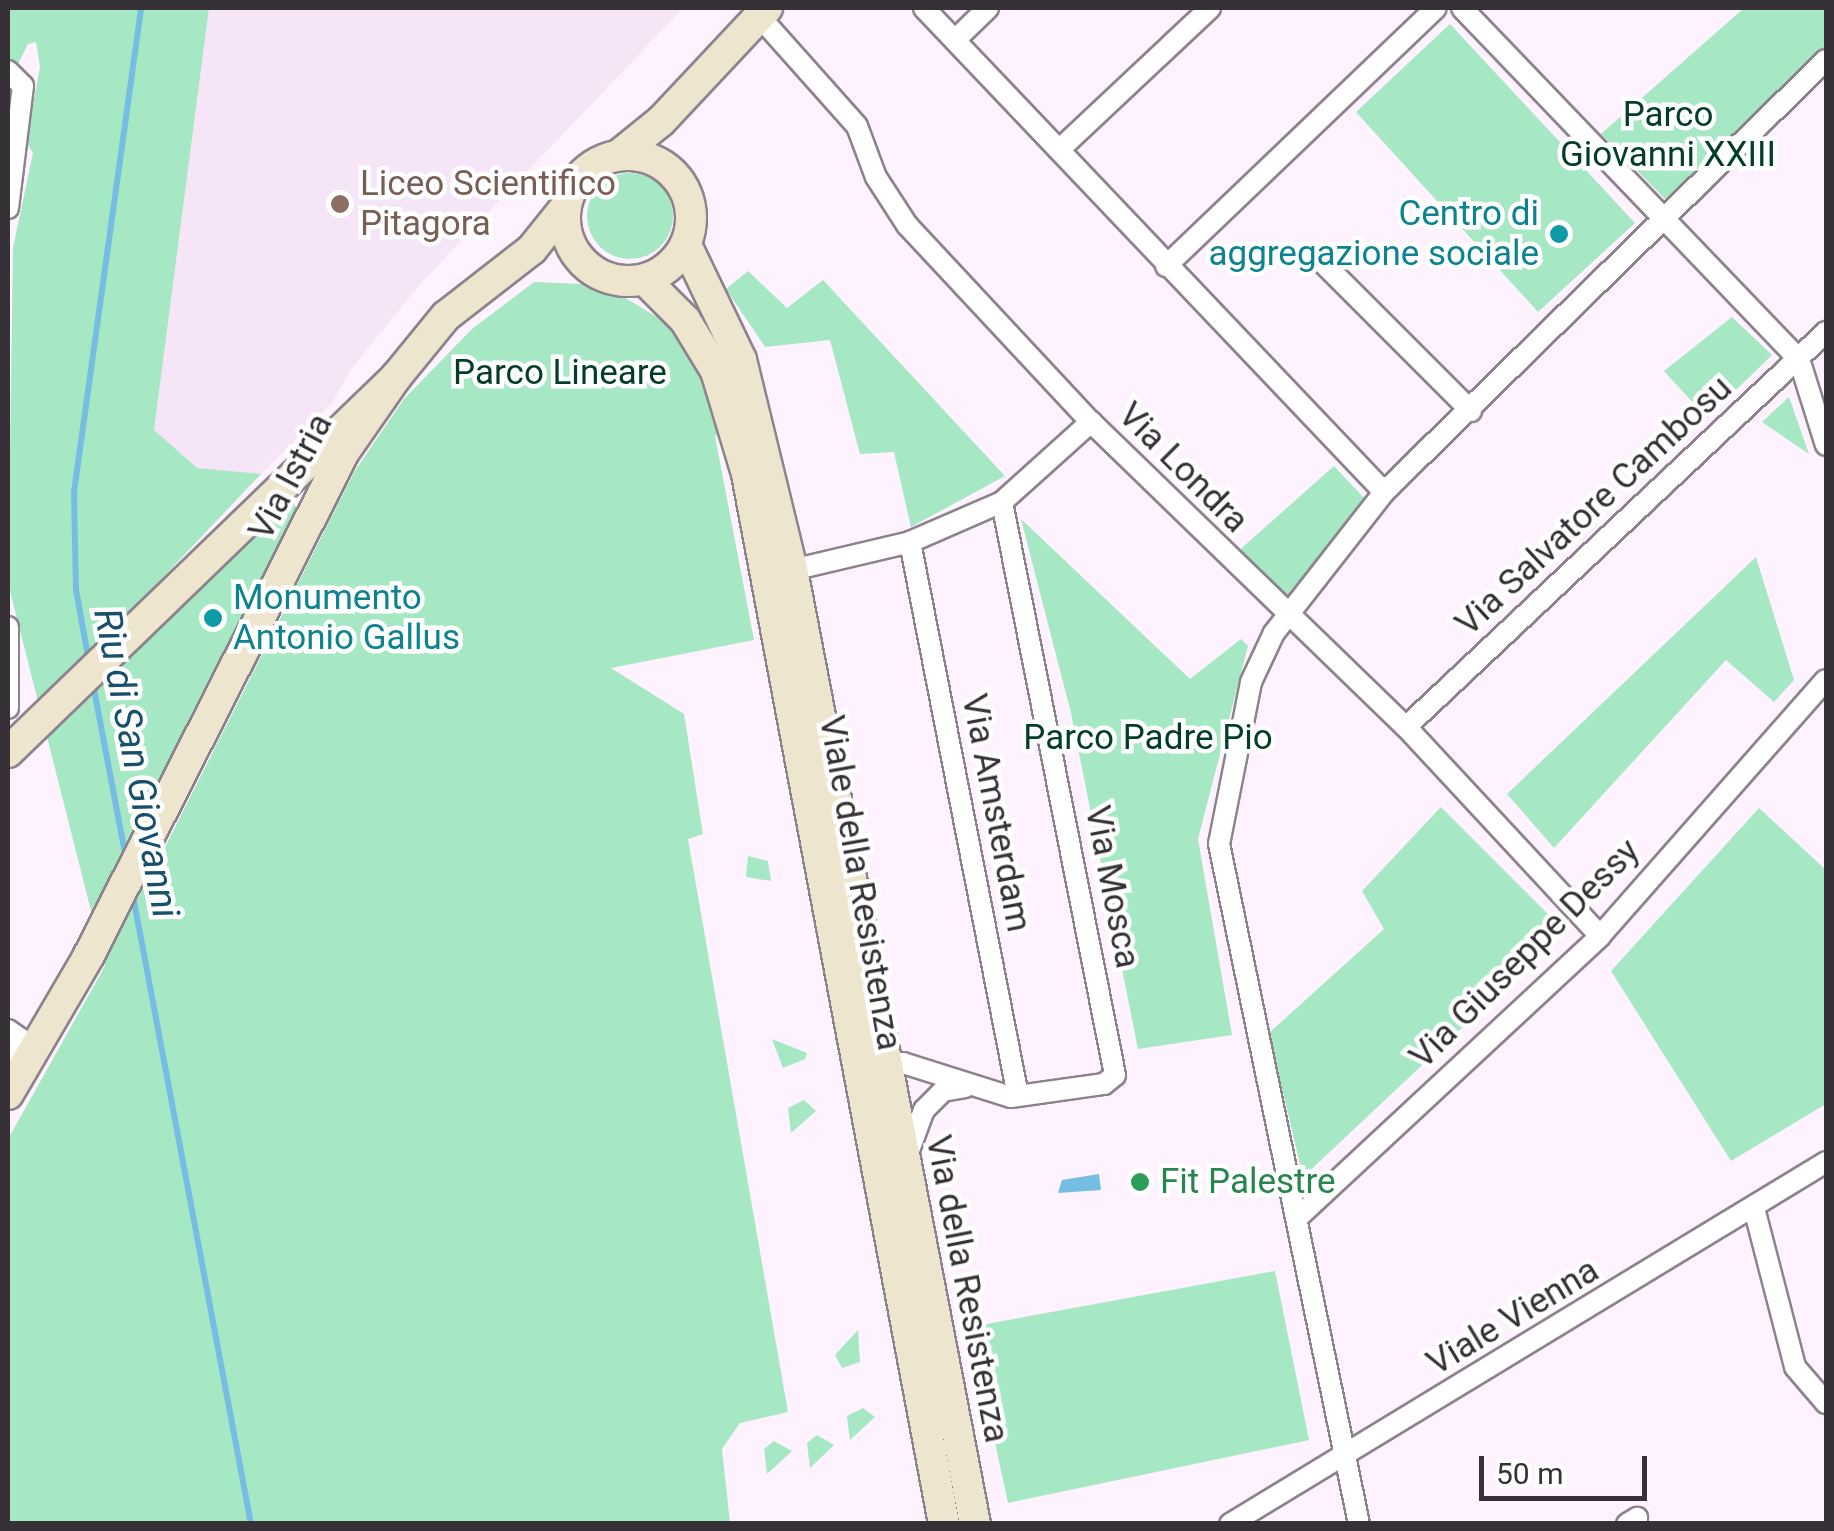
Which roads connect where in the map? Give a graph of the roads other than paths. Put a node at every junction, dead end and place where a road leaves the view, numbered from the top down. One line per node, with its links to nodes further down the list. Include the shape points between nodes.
1 (924, 8): 7 (street)
2 (988, 8): 7 (street)
3 (1210, 8): 11 (street)
4 (1436, 8): 20 (street)
5 (1462, 8): 16 (street)
6 (763, 12): 10 (street); 27 (street, Via Londra, via 856,126 876,177 907,225)
7 (955, 40): 11 (street)
8 (1826, 60): 16 (street)
9 (8, 71): 14 (street, via 24,86)
10 (684, 95): 12 (street); 13 (street, via 672,133)
11 (1060, 149): 20 (street)
12 (619, 155): 13 (street, via 649,158); 15 (street, via 584,172)
13 (675, 174): 17 (street, via 692,210)
14 (8, 208)
15 (565, 208): 19 (street, via 566,230); 21 (street, via 532,249)
16 (1663, 220): 24 (street); 26 (street)
17 (686, 245): 22 (street); 32 (street, Viale della Resistenza, via 742,360)
18 (1324, 264): 26 (street)
19 (588, 266): 21 (street, via 552,262); 22 (street, via 606,277)
20 (1166, 266): 29 (street)
21 (501, 270): 25 (street, via 446,316)
22 (646, 281): 52 (street, Viale della Resistenza, via 684,320 716,371 748,474)
23 (1826, 332): 24 (street, Via Salvatore Cambosu)
24 (1798, 359): 28 (street); 37 (street, Via Salvatore Cambosu)
25 (396, 377): 38 (street); 44 (street, Via Istria, via 344,452 88,957)
26 (1471, 411): 29 (street)
27 (1091, 422): 30 (street); 33 (street, Via Londra)
28 (1826, 445)
29 (1384, 492): 33 (street)
30 (1002, 502): 31 (street); 45 (street, Via Mosca, via 1115,1075 1104,1084)
31 (910, 542): 32 (street); 45 (street, Via Amsterdam)
32 (792, 570): 42 (street, Viale della Resistenza)
33 (1288, 619): 37 (street, Via Londra); 49 (street, via 1251,682 1218,844)
34 (8, 627): 36 (street)
35 (1826, 680): 39 (street, Via Giuseppe Dessy)
36 (8, 708)
37 (1406, 728): 39 (street, Via Londra)
38 (8, 752)
39 (1600, 936): 49 (street, Via Giuseppe Dessy)
40 (8, 1030): 41 (street, via 21,1039)
41 (8, 1061)
42 (885, 1067): 43 (street, Via Mosca, via 902,1063); 47 (street, Via della Resistenza)
43 (967, 1086): 45 (street, Via Mosca); 47 (street, via 943,1090 924,1110)
44 (8, 1094)
45 (1018, 1096)
46 (1826, 1162): 48 (street, Viale Vienna)
47 (905, 1165): 53 (street, Via della Resistenza)
48 (1754, 1208): 50 (street, via 1795,1367); 51 (street, Viale Vienna)
49 (1297, 1218): 51 (street)
50 (1826, 1403)
51 (1344, 1458): 54 (street, Viale Vienna); 55 (street)
52 (944, 1524)
53 (975, 1524)
54 (1230, 1524)
55 (1358, 1524)

